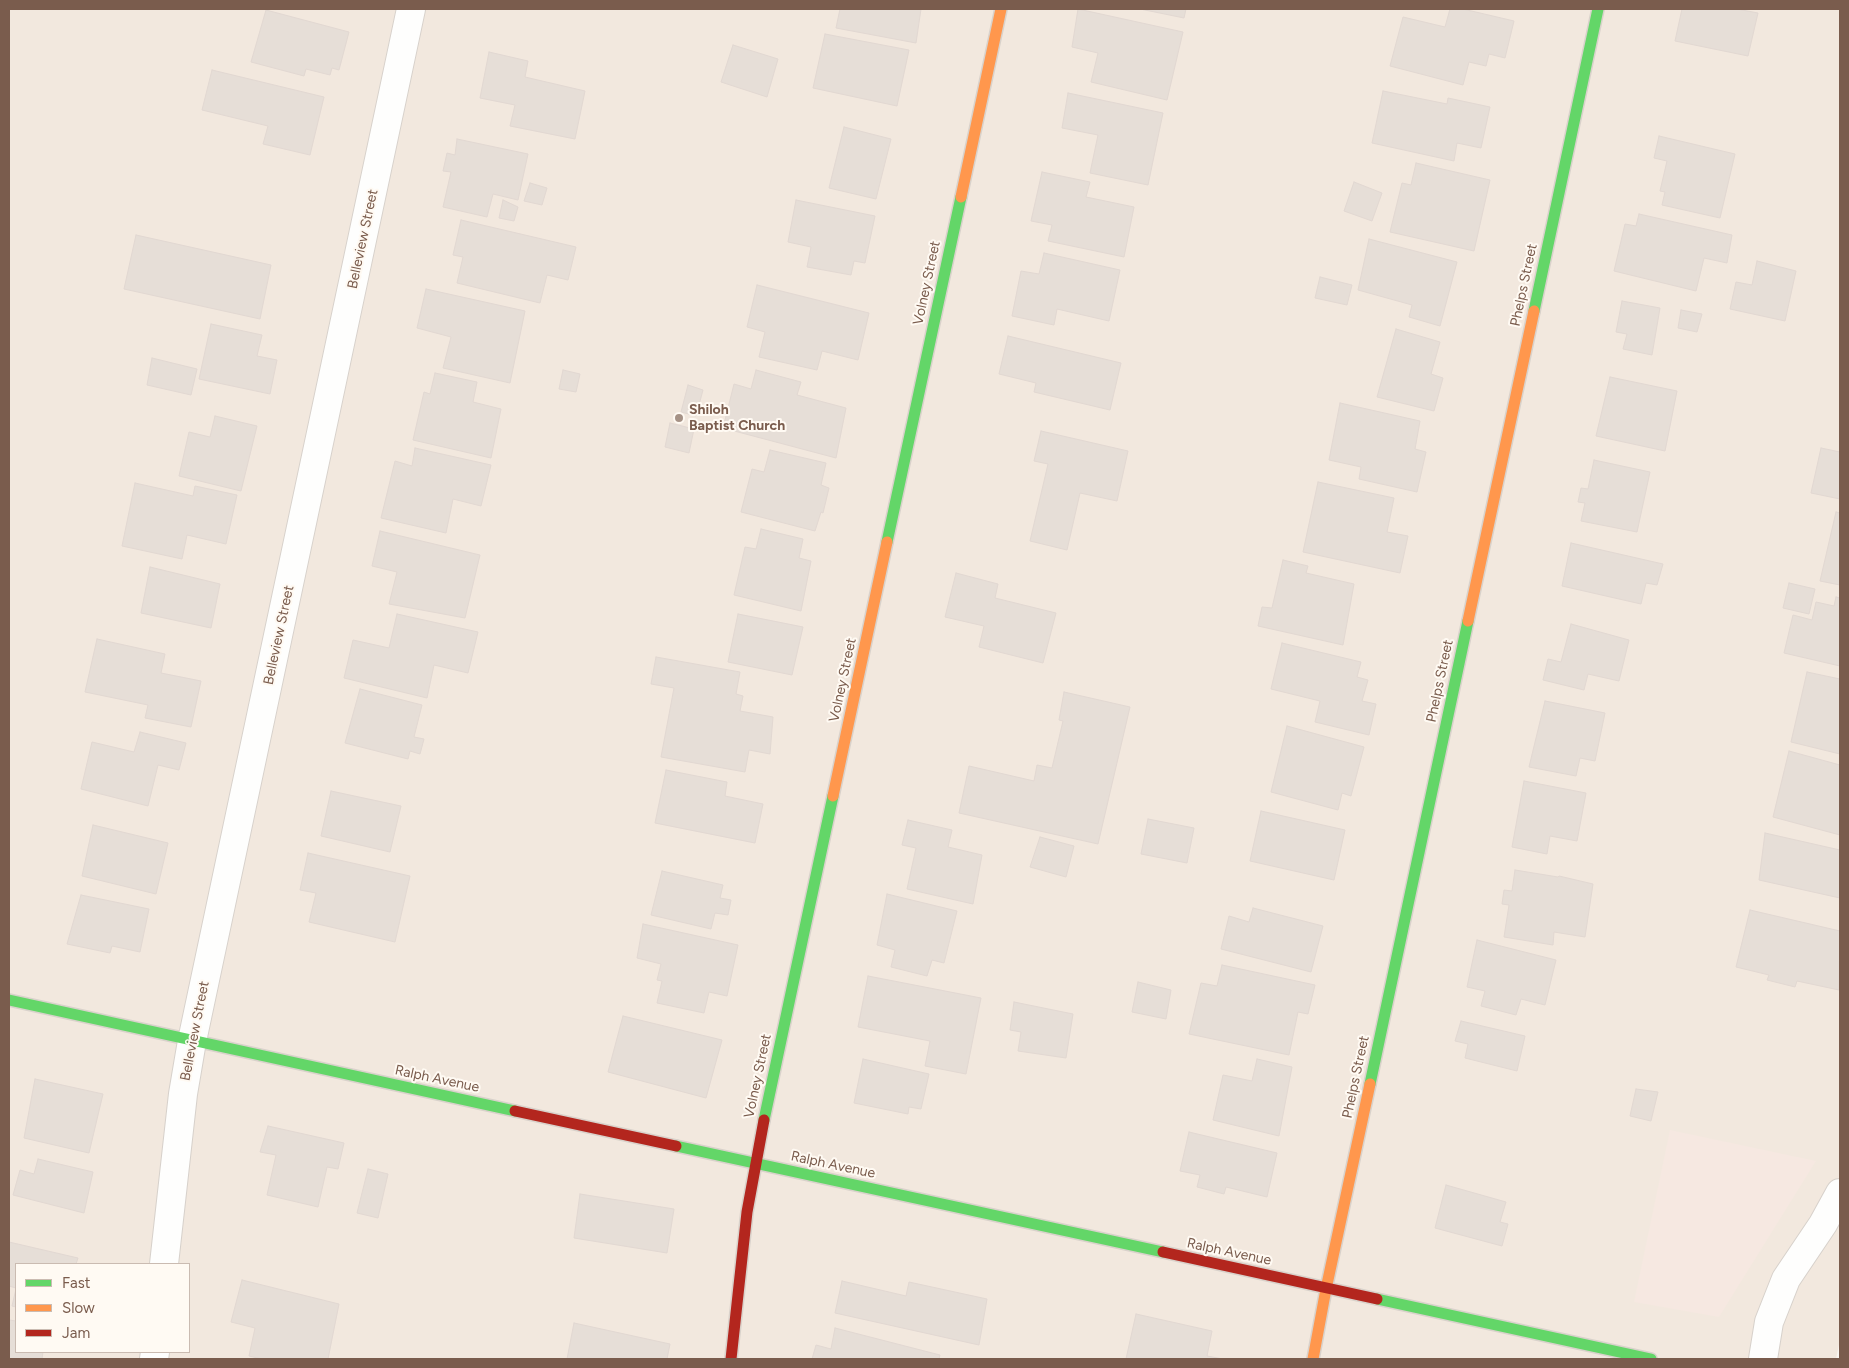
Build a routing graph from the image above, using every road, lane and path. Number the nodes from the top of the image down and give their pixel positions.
1 (411, 9) edge
2 (1000, 9) edge
3 (1598, 9) edge
4 (9, 1000) edge
5 (192, 1041) junction
6 (755, 1164) junction
7 (1840, 1193) edge
8 (164, 1263) edge
9 (1326, 1289) junction
10 (731, 1359) edge
11 (1313, 1359) edge
12 (1651, 1359) edge
13 (1763, 1359) edge

1 - 5 street, Belleview Street
2 - 6 street, Volney Street
3 - 9 street, Phelps Street
4 - 5 street, Ralph Avenue
5 - 6 street, Ralph Avenue
5 - 8 street, Belleview Street
6 - 9 street, Ralph Avenue
6 - 10 street, Volney Street
7 - 13 street
9 - 11 street, Phelps Street
9 - 12 street, Ralph Avenue

